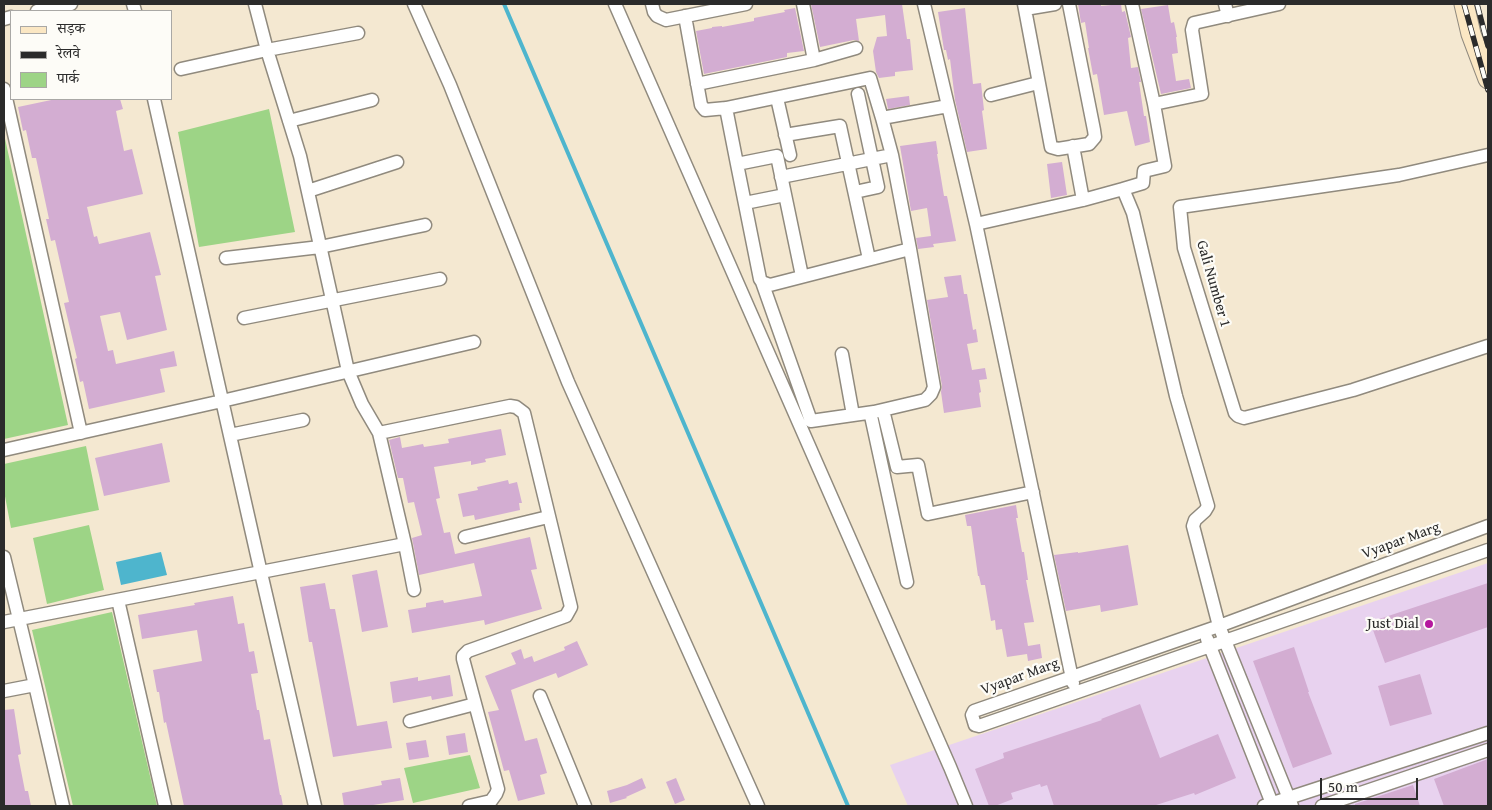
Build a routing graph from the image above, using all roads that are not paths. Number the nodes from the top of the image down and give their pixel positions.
1 (71, 4) edge
2 (255, 4) edge
3 (414, 4) edge
4 (615, 4) edge
5 (652, 4) edge
6 (746, 4) edge
7 (802, 4) edge
8 (924, 4) edge
9 (1055, 4) edge
10 (1069, 4) edge
11 (1132, 4) edge
12 (1279, 4) edge
13 (1464, 4) edge
14 (1024, 7) edge
15 (42, 10) edge
16 (1226, 10) edge
17 (685, 16) junction
18 (358, 33) dead end
19 (856, 48) dead end
20 (267, 50) junction
21 (814, 60) junction
22 (181, 69) dead end
23 (1488, 79) edge
24 (1038, 83) junction
25 (697, 84) junction
26 (4, 89) edge
27 (858, 94) dead end
28 (991, 95) dead end
29 (777, 98) junction
30 (154, 100) edge
31 (372, 100) dead end
32 (1154, 104) junction
33 (948, 106) junction
34 (726, 108) junction
35 (882, 118) junction
36 (289, 121) junction
37 (785, 136) junction
38 (1073, 146) junction
39 (790, 155) dead end
40 (892, 155) junction
41 (1488, 155) edge
42 (872, 159) junction
43 (397, 162) dead end
44 (848, 163) junction
45 (737, 164) junction
46 (781, 177) junction
47 (1123, 188) junction
48 (308, 191) junction
49 (855, 192) junction
50 (785, 195) junction
51 (1083, 200) junction
52 (745, 203) junction
53 (976, 224) junction
54 (425, 225) dead end
55 (320, 247) junction
56 (910, 249) junction
57 (226, 258) dead end
58 (869, 259) junction
59 (802, 276) junction
60 (440, 279) dead end
61 (762, 282) junction
62 (332, 300) junction
63 (244, 318) dead end
64 (474, 342) dead end
65 (1488, 346) edge
66 (842, 354) dead end
67 (348, 371) junction
68 (222, 401) junction
69 (878, 411) junction
70 (853, 415) junction
71 (304, 420) dead end
72 (81, 433) junction
73 (379, 433) junction
74 (230, 435) junction
75 (4, 450) edge
76 (1033, 492) junction
77 (548, 516) junction
78 (1488, 526) edge
79 (466, 536) dead end
80 (405, 544) junction
81 (1488, 550) edge
82 (4, 557) edge
83 (260, 572) junction
84 (908, 582) dead end
85 (414, 590) dead end
86 (118, 600) junction
87 (19, 620) junction
88 (4, 622) edge
89 (1219, 626) junction
90 (1204, 631) junction
91 (1226, 640) junction
92 (1210, 646) junction
93 (1072, 676) junction
94 (35, 684) junction
95 (4, 691) edge
96 (1075, 693) junction
97 (540, 696) dead end
98 (475, 704) junction
99 (410, 721) dead end
100 (1488, 733) edge
101 (1488, 750) edge
102 (1290, 802) edge
103 (1270, 805) edge
104 (63, 806) edge
105 (165, 806) edge
106 (314, 806) edge
107 (469, 806) edge
108 (585, 806) edge
109 (758, 806) edge
110 (966, 806) edge
111 (1322, 806) edge

1 - 15 street
2 - 20 street
3 - 109 street
4 - 110 street
5 - 17 street
6 - 17 street
7 - 21 street
8 - 33 street
9 - 14 street
10 - 38 street
11 - 32 street
12 - 16 street
13 - 23 main road
14 - 24 street
16 - 32 street
17 - 25 street
18 - 20 street
19 - 21 street
20 - 22 street
20 - 36 street
21 - 25 street
24 - 28 street
24 - 38 street
25 - 34 street
26 - 72 street
27 - 42 street
29 - 34 street
29 - 35 street
29 - 37 street
30 - 68 street
31 - 36 street
32 - 47 street
33 - 35 street
33 - 53 street
34 - 45 street
35 - 40 street
36 - 48 street
37 - 39 street
37 - 44 street
38 - 51 street
40 - 42 street
40 - 56 street
41 - 65 street, Gali Number 1
42 - 44 street
42 - 49 street
43 - 48 street
44 - 46 street
44 - 49 street
45 - 46 street
45 - 52 street
46 - 50 street
47 - 51 street
47 - 89 street
48 - 55 street
49 - 58 street
50 - 52 street
50 - 59 street
51 - 53 street
52 - 61 street
53 - 76 street
54 - 55 street
55 - 57 street
55 - 62 street
56 - 58 street
56 - 69 street
58 - 59 street
59 - 61 street
60 - 62 street
61 - 70 street
62 - 63 street
62 - 67 street
64 - 67 street
66 - 70 street
67 - 68 street
67 - 73 street
68 - 72 street
68 - 74 street
69 - 70 street
69 - 76 street
69 - 84 street
71 - 74 street
72 - 75 street
73 - 77 street
73 - 80 street
74 - 83 street
76 - 93 street
77 - 79 street
77 - 98 street
78 - 89 street, Vyapar Marg
80 - 83 street
80 - 85 street
81 - 91 street, Vyapar Marg
82 - 87 street
83 - 86 street
83 - 106 street
86 - 87 street
86 - 105 street
87 - 88 street
87 - 94 street
89 - 90 street, Vyapar Marg
89 - 91 street
90 - 92 street
90 - 93 street, Vyapar Marg
91 - 92 street, Vyapar Marg
91 - 102 street
92 - 96 street, Vyapar Marg
92 - 103 street
93 - 96 street
93 - 96 street, Vyapar Marg
94 - 95 street
94 - 104 street
97 - 108 street
98 - 99 street
98 - 107 street
100 - 102 street
101 - 111 street
102 - 103 street

